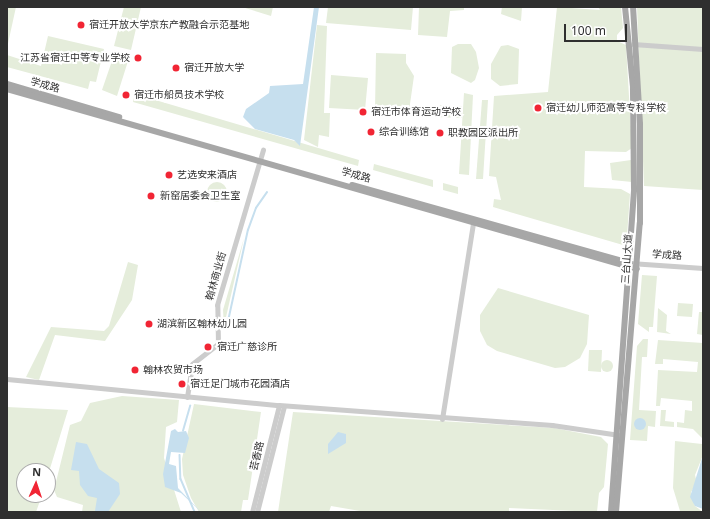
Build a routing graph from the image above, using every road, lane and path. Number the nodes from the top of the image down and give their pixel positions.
1 (625, 7) edge
2 (633, 7) edge
3 (628, 43) junction
4 (637, 44) junction
5 (703, 49) edge
6 (7, 84) edge
7 (7, 89) edge
8 (263, 150) dead end
9 (259, 160) junction
10 (473, 224) junction
11 (630, 266) junction
12 (637, 266) junction
13 (703, 268) edge
14 (7, 379) edge
15 (187, 397) junction
16 (282, 405) junction
17 (442, 419) junction
18 (620, 435) junction
19 (252, 512) edge
20 (257, 512) edge
21 (611, 512) edge
22 (616, 512) edge

1 - 3 main road, 三台山大道
2 - 4 main road, 三台山大道
3 - 4 street
3 - 11 main road, 三台山大道
4 - 5 street
4 - 12 main road, 三台山大道
6 - 9 main road, 学成路
7 - 9 main road, 学成路
8 - 9 street, 翰林商业街
9 - 10 main road, 学成路
9 - 11 main road, 学成路
9 - 15 street, 翰林商业街
10 - 11 main road, 学成路
10 - 17 street
11 - 12 main road, 学成路
11 - 18 main road, 三台山大道
12 - 13 street, 学成路
12 - 18 main road, 三台山大道
14 - 15 street
15 - 16 street
16 - 17 street
16 - 19 street, 芸香路
16 - 20 street, 芸香路
17 - 18 street
18 - 21 main road, 三台山大道
18 - 22 main road, 三台山大道

